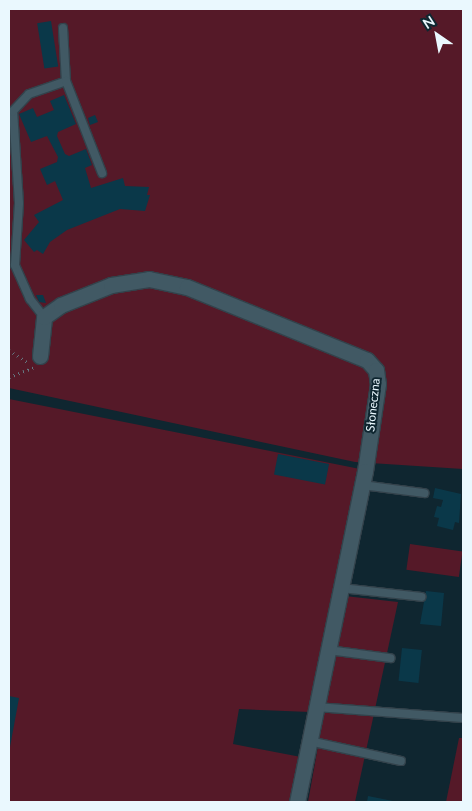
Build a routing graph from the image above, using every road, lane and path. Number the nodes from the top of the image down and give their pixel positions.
1 (64, 28) dead end
2 (66, 81) junction
3 (102, 173) dead end
4 (44, 317) junction
5 (9, 350) edge
6 (40, 356) junction
7 (9, 377) edge
8 (362, 485) junction
9 (424, 493) dead end
10 (341, 588) junction
11 (422, 597) dead end
12 (328, 650) junction
13 (390, 658) dead end
14 (316, 707) junction
15 (463, 718) edge
16 (310, 741) junction
17 (400, 761) dead end
18 (297, 802) edge

1 - 2 lane
2 - 3 lane
2 - 4 lane
4 - 6 street
4 - 8 street, Słoneczna
5 - 6 path
6 - 7 path
8 - 9 lane
8 - 10 street, Słoneczna
10 - 11 lane
10 - 12 street, Słoneczna
12 - 13 lane
12 - 14 street, Słoneczna
14 - 15 lane
14 - 16 street, Słoneczna
16 - 17 lane
16 - 18 street, Słoneczna

